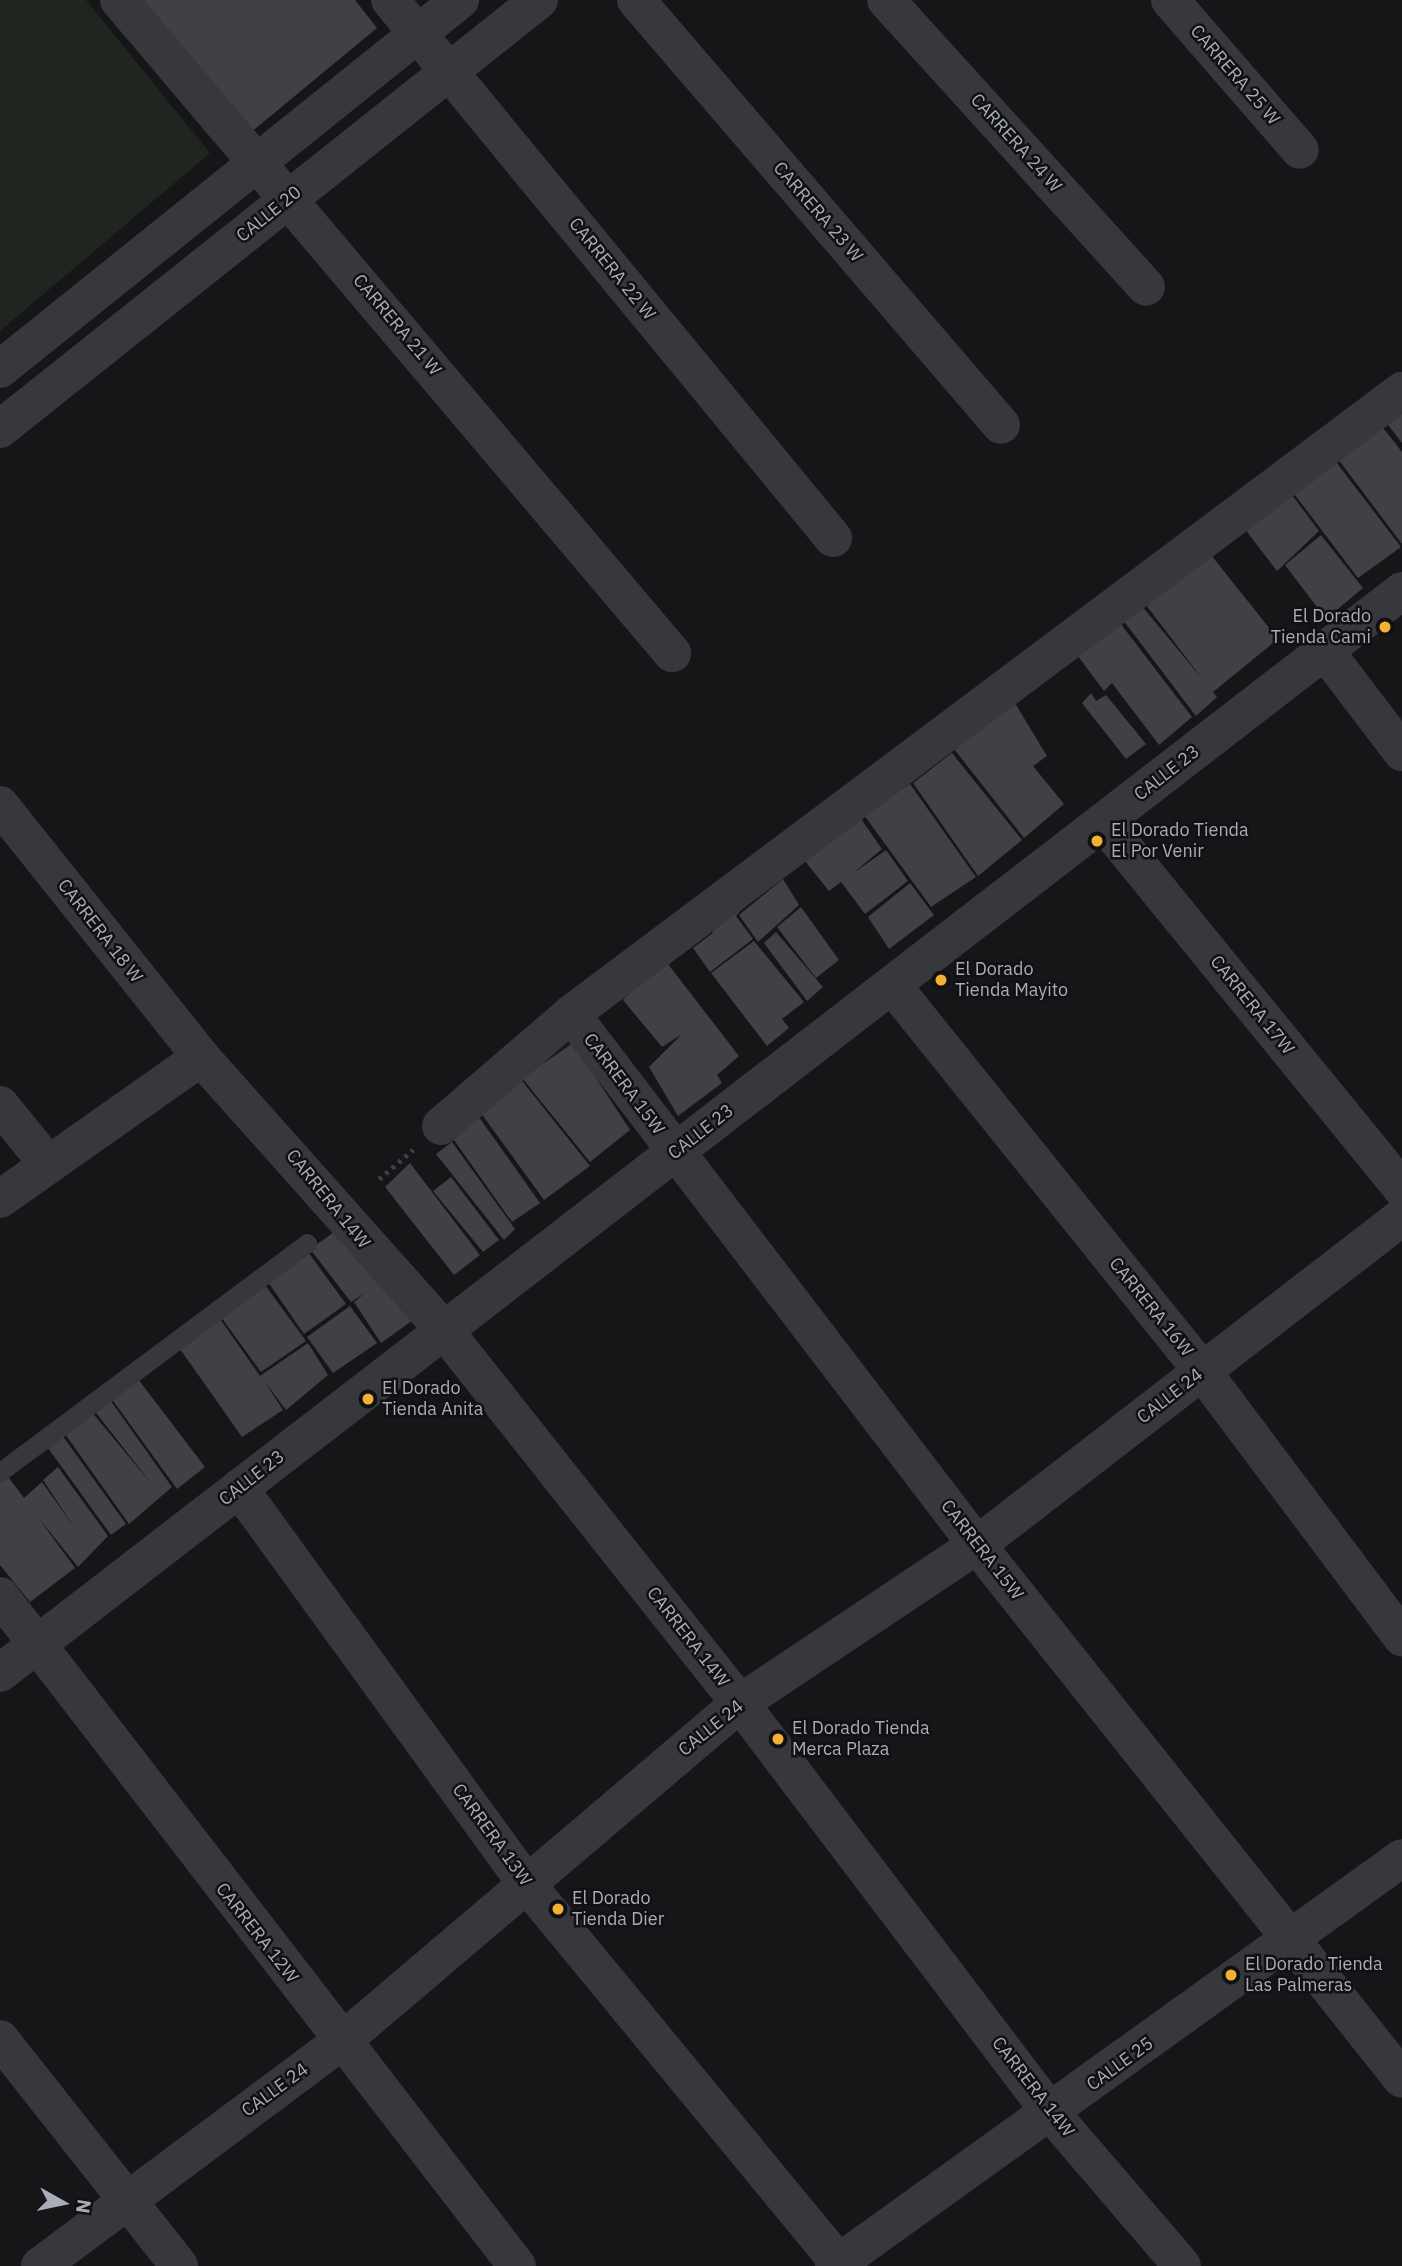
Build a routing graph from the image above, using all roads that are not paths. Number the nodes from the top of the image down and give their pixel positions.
1 (119, 0) edge
2 (390, 0) edge
3 (460, 0) edge
4 (539, 0) edge
5 (636, 0) edge
6 (886, 0) edge
7 (1170, 0) edge
8 (418, 34) junction
9 (449, 71) junction
10 (1300, 150) dead end
11 (257, 163) junction
12 (290, 198) junction
13 (106, 285) junction
14 (1146, 287) dead end
15 (137, 321) junction
16 (0, 369) edge
17 (1402, 391) edge
18 (1001, 425) dead end
19 (0, 429) edge
20 (833, 538) dead end
21 (1402, 591) edge
22 (1325, 651) junction
23 (672, 653) dead end
24 (1402, 752) edge
25 (0, 805) edge
26 (1103, 822) junction
27 (892, 985) junction
28 (571, 1014) junction
29 (201, 1057) junction
30 (0, 1105) edge
31 (441, 1126) dead end
32 (674, 1152) junction
33 (48, 1164) junction
34 (1402, 1188) edge
35 (0, 1199) edge
36 (1402, 1217) edge
37 (307, 1243) dead end
38 (444, 1330) junction
39 (1202, 1371) junction
40 (0, 1472) edge
41 (239, 1488) junction
42 (977, 1545) junction
43 (0, 1596) edge
44 (1402, 1637) edge
45 (35, 1645) junction
46 (0, 1673) edge
47 (740, 1703) junction
48 (1402, 1858) edge
49 (525, 1882) junction
50 (1295, 1938) junction
51 (0, 2039) edge
52 (341, 2042) junction
53 (1402, 2079) edge
54 (1051, 2113) junction
55 (127, 2197) junction
56 (838, 2265) edge
57 (40, 2266) edge
58 (179, 2266) edge
59 (517, 2266) edge
60 (1182, 2266) edge

1 - 11 street, CARRERA 21 W
2 - 8 street, CARRERA 22 W
3 - 8 street
4 - 9 street, CALLE 20
5 - 18 street, CARRERA 23 W
6 - 14 street, CARRERA 24 W
7 - 10 street, CARRERA 25 W
8 - 9 street, CARRERA 22 W
8 - 11 street
9 - 12 street, CALLE 20
9 - 20 street, CARRERA 22 W
11 - 12 street, CARRERA 21 W
11 - 13 street
12 - 15 street, CALLE 20
12 - 23 street, CARRERA 21 W
13 - 15 street
13 - 16 street
15 - 19 street, CALLE 20
17 - 28 street
21 - 22 street, CALLE 23
22 - 24 street
22 - 26 street, CALLE 23
25 - 29 street, CARRERA 18 W
26 - 27 street, CALLE 23
26 - 34 street, CARRERA 17W
27 - 32 street, CALLE 23
27 - 39 street, CARRERA 16W
28 - 31 street
28 - 32 street, CARRERA 15W
29 - 33 street
29 - 38 street, CARRERA 14W
30 - 33 street
32 - 38 street, CALLE 23
32 - 42 street, CARRERA 15W
33 - 35 street
36 - 39 street, CALLE 24
37 - 40 lane
38 - 41 street, CALLE 23
38 - 47 street, CARRERA 14W
39 - 42 street, CALLE 24
39 - 44 street, CARRERA 16W
41 - 45 street, CALLE 23
41 - 49 street, CARRERA 13W
42 - 47 street, CALLE 24
42 - 50 street, CARRERA 15W
43 - 45 street, CARRERA 12W
45 - 46 street, CALLE 23
45 - 52 street, CARRERA 12W
47 - 49 street, CALLE 24
47 - 54 street, CARRERA 14W
48 - 50 street, CALLE 25
49 - 52 street, CALLE 24
49 - 56 street, CARRERA 13W
50 - 53 street, CARRERA 15W
50 - 54 street, CALLE 25
51 - 55 street
52 - 55 street, CALLE 24
52 - 59 street, CARRERA 12W
54 - 56 street, CALLE 25
54 - 60 street, CARRERA 14W
55 - 57 street, CALLE 24
55 - 58 street

